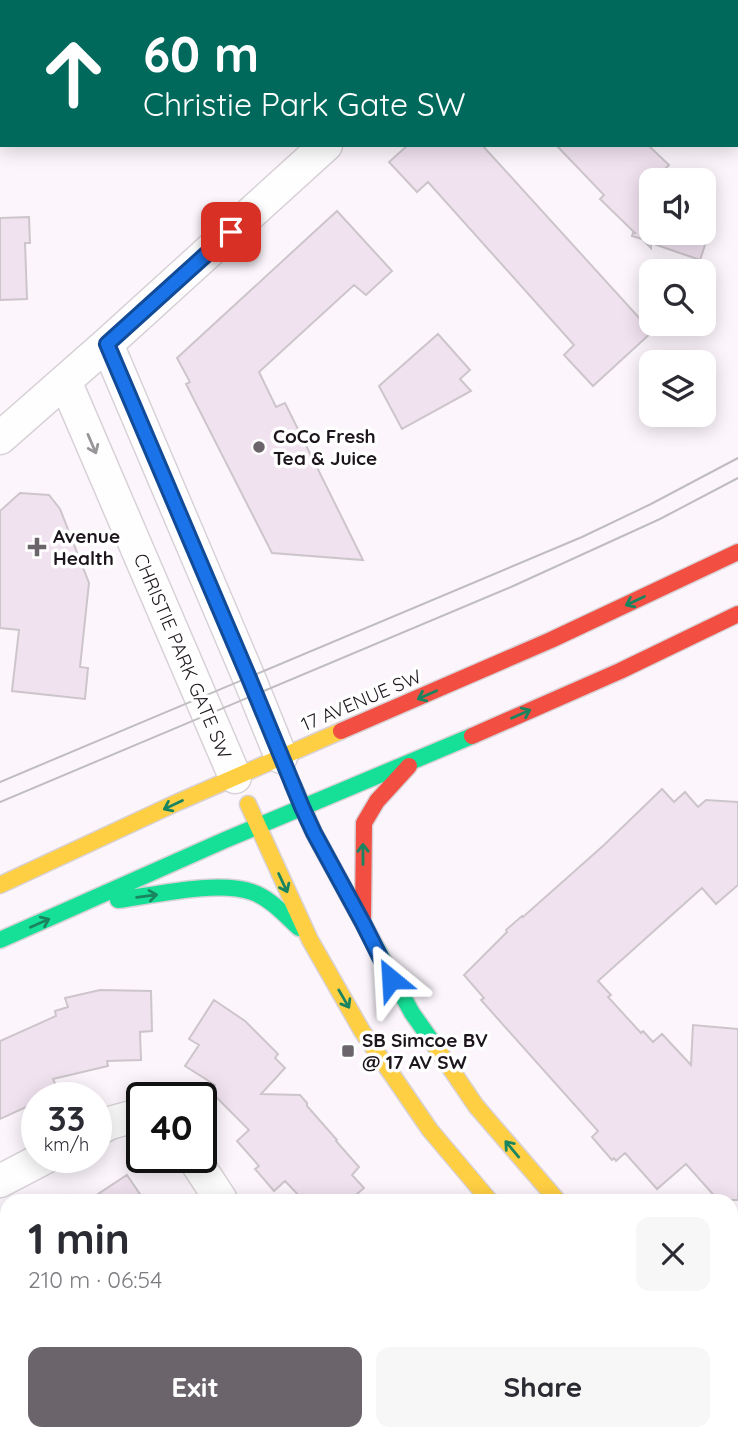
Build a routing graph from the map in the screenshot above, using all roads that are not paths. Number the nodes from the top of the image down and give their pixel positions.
1 (324, 147) edge
2 (107, 344) junction
3 (65, 381) junction
4 (0, 438) edge
5 (738, 552) edge
6 (738, 614) edge
7 (281, 757) junction
8 (414, 761) junction
9 (234, 777) junction
10 (302, 807) junction
11 (258, 825) junction
12 (0, 885) edge
13 (79, 905) junction
14 (363, 923) junction
15 (0, 940) edge
16 (310, 940) junction
17 (21, 1170) edge
18 (203, 1173) edge
19 (0, 1181) edge
20 (217, 1194) edge
21 (484, 1194) edge
22 (552, 1194) edge

1 - 2 street
2 - 3 street
2 - 7 street
3 - 4 street
3 -> 9 street, CHRISTIE PARK GATE SW
5 -> 7 main road, 17 AVENUE SW
8 -> 6 main road
7 - 9 main road, 17 AVENUE SW
7 - 10 main road
8 - 10 main road
14 -> 8 main road
9 - 11 main road
9 -> 12 main road, 17 AVENUE SW
10 - 11 main road
10 - 14 main road
11 - 13 main road
11 -> 16 main road
15 -> 13 main road
13 -> 16 main road
22 -> 14 main road
16 -> 21 main road
17 - 19 street
18 - 20 street

